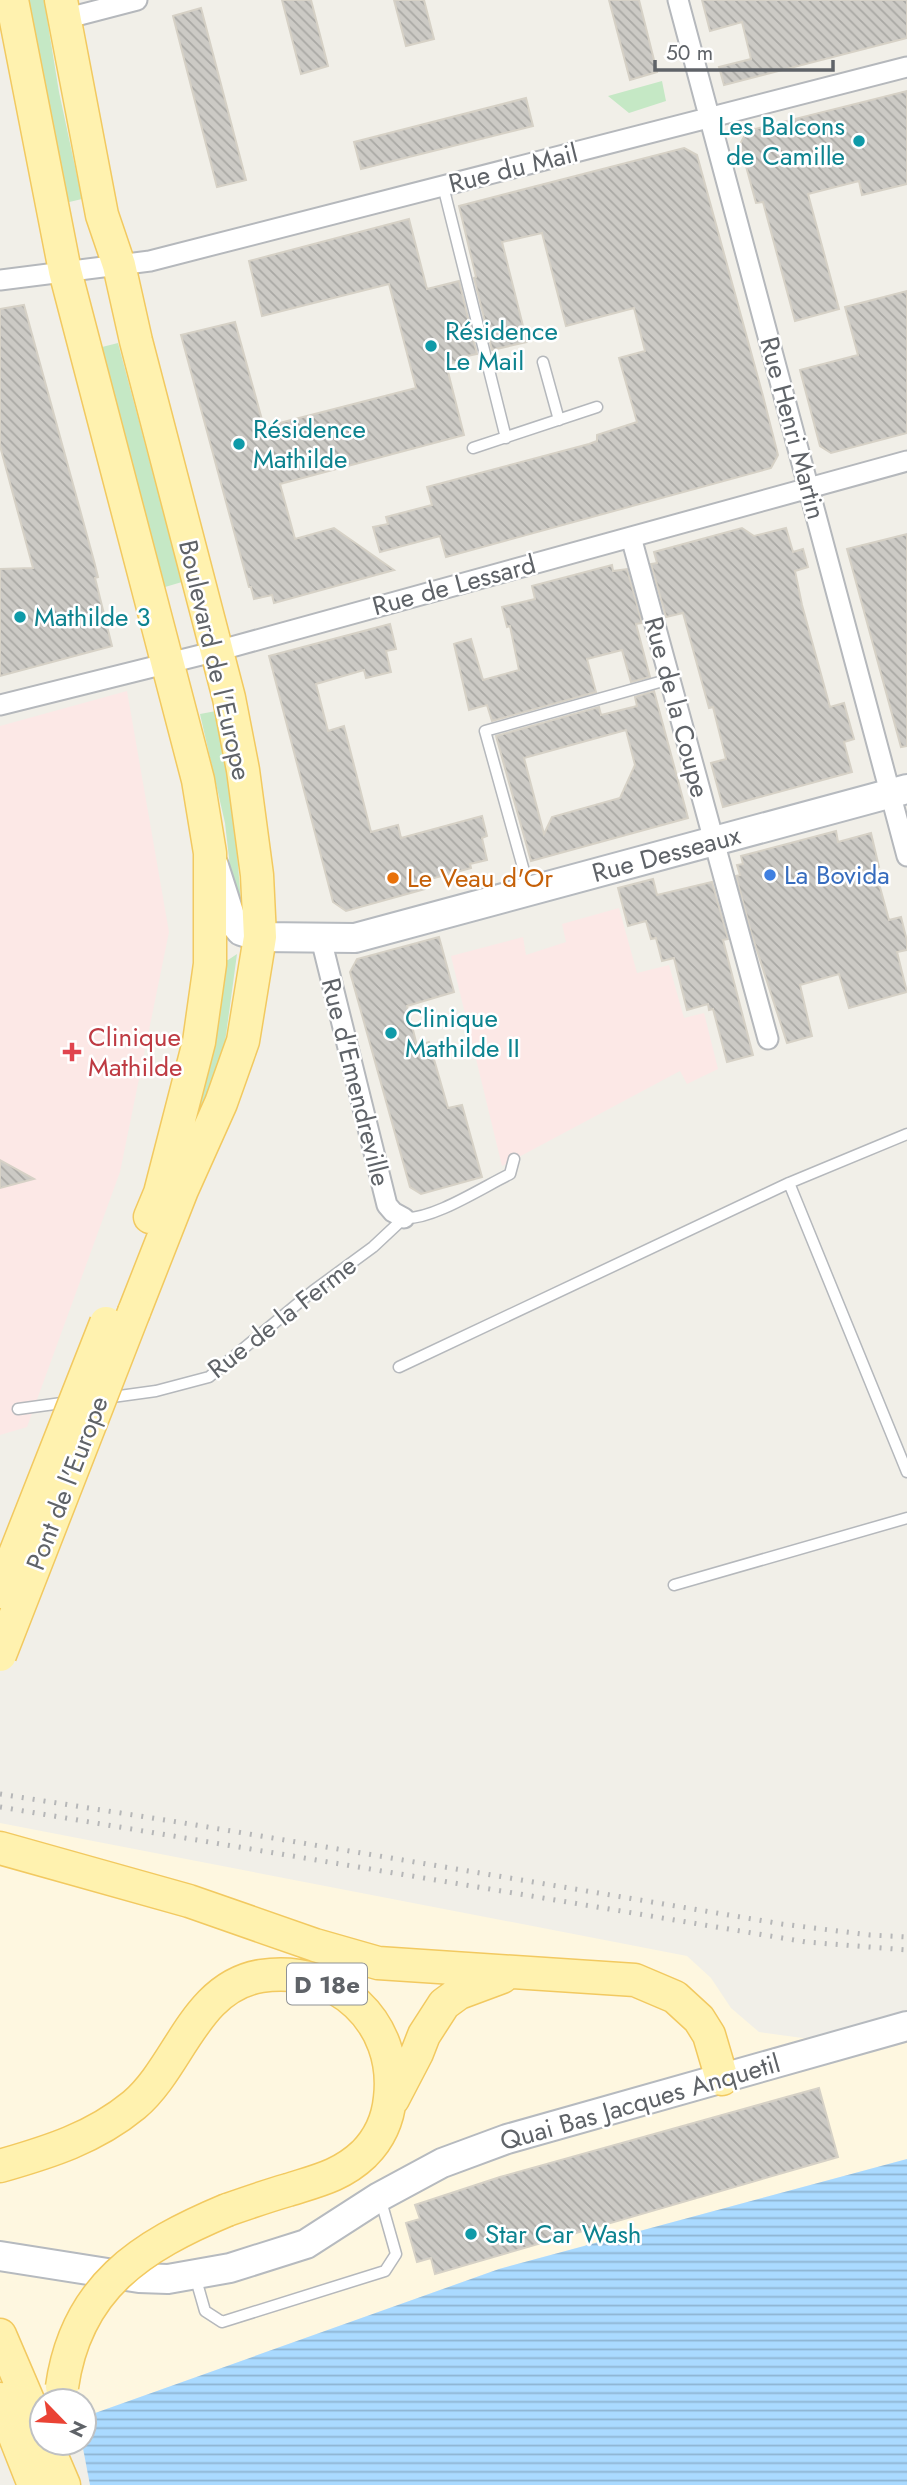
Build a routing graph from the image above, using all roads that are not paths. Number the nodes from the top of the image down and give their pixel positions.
1 (12, 0) edge
2 (137, 0) edge
3 (678, 0) edge
4 (62, 9) edge
5 (907, 67) edge
6 (710, 118) junction
7 (443, 186) junction
8 (118, 264) junction
9 (65, 271) junction
10 (0, 280) edge
11 (543, 362) dead end
12 (597, 407) dead end
13 (559, 420) junction
14 (506, 438) junction
15 (473, 448) dead end
16 (907, 461) edge
17 (809, 488) junction
18 (631, 537) junction
19 (216, 651) junction
20 (167, 664) junction
21 (670, 680) junction
22 (0, 705) edge
23 (899, 792) edge
24 (714, 841) junction
25 (210, 853) junction
26 (907, 856) edge
27 (529, 890) junction
28 (260, 937) junction
29 (324, 938) junction
30 (768, 1039) dead end
31 (907, 1134) edge
32 (513, 1159) dead end
33 (789, 1183) junction
34 (404, 1218) junction
35 (122, 1314) junction
36 (399, 1367) dead end
37 (18, 1409) dead end
38 (907, 1472) edge
39 (907, 1518) edge
40 (674, 1585) dead end
41 (0, 1592) edge
42 (0, 1655) edge
43 (0, 1849) edge
44 (511, 1973) junction
45 (907, 2026) edge
46 (722, 2079) junction
47 (389, 2106) junction
48 (0, 2166) edge
49 (379, 2197) junction
50 (0, 2256) edge
51 (194, 2276) junction
52 (0, 2335) edge
53 (63, 2387) edge
54 (0, 2399) edge
55 (28, 2400) edge
56 (52, 2457) edge
57 (65, 2457) edge
58 (34, 2485) edge
59 (64, 2485) edge
60 (71, 2485) edge

1 - 9 main road, Boulevard de l'Europe
2 - 4 street
3 - 6 street, Rue Henri Martin
4 - 8 main road, Boulevard de l'Europe
5 - 6 street, Rue du Mail
6 - 7 street, Rue du Mail
6 - 17 street, Rue Henri Martin
7 - 8 street, Rue du Mail
7 - 14 lane
8 - 9 street, Rue du Mail
8 - 19 main road, Boulevard de l'Europe
9 - 10 street, Rue du Mail
9 - 20 main road, Boulevard de l'Europe
11 - 13 lane
12 - 13 lane
13 - 14 lane
14 - 15 lane
16 - 17 street, Rue de Lessard
17 - 18 street, Rue de Lessard
17 - 23 street, Rue Henri Martin
18 - 19 street, Rue de Lessard
18 - 21 street, Rue de la Coupe
19 - 20 street, Rue de Lessard
19 - 28 main road, Boulevard de l'Europe
20 - 22 street, Rue de Lessard
20 - 25 main road, Boulevard de l'Europe
21 - 24 street, Rue de la Coupe
21 - 27 lane
23 - 24 main road, Rue Desseaux
23 - 26 street, Rue Henri Martin
24 - 27 main road, Rue Desseaux
24 - 30 street, Rue de la Coupe
25 - 28 main road
25 - 35 main road, Boulevard de l'Europe
27 - 29 main road, Rue Desseaux
28 - 29 main road, Rue Desseaux
28 - 35 main road, Boulevard de l'Europe
29 - 34 street, Rue d'Emendreville
31 - 33 lane
32 - 34 lane
33 - 36 lane
33 - 38 lane
34 - 37 lane, Rue de la Ferme
35 - 41 main road, Pont de l'Europe, bridge
35 - 42 main road, Pont de l'Europe, bridge
39 - 40 lane
43 - 44 main road
44 - 46 main road
44 - 47 main road
45 - 46 main road, Quai Bas Jacques Anquetil
46 - 49 main road, Quai Bas Jacques Anquetil
47 - 48 main road, D 18e
47 - 53 main road, bridge
49 - 51 main road, Quai Bas Jacques Anquetil
49 - 51 lane
50 - 51 main road, Quai Bas Jacques Anquetil
52 - 55 main road
54 - 58 main road
56 - 59 main road
57 - 60 main road

